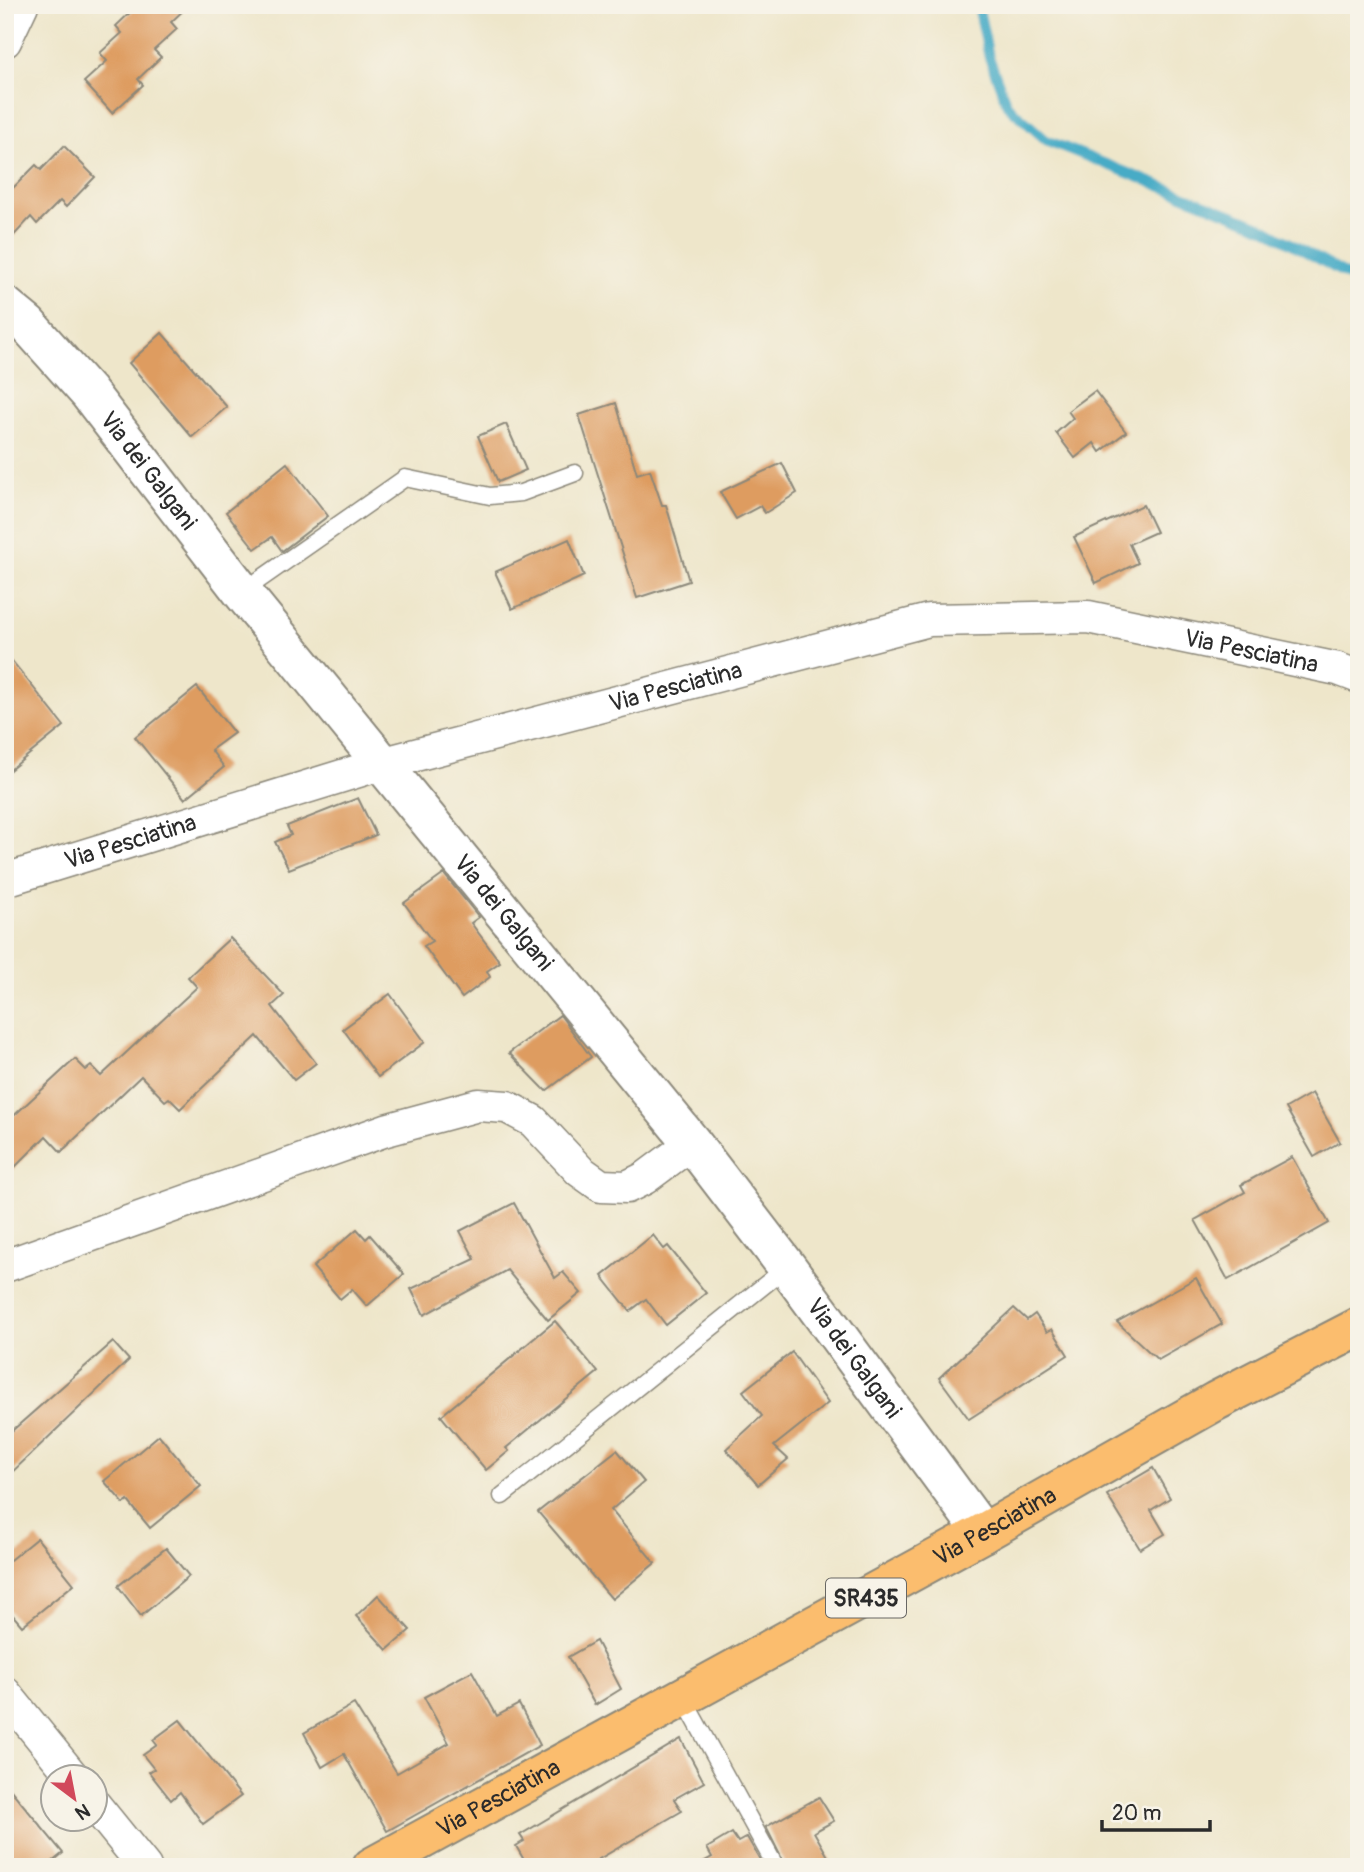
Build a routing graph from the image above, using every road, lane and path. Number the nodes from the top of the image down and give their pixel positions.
1 (22, 5) edge
2 (5, 41) edge
3 (5, 306) edge
4 (575, 473) dead end
5 (242, 592) junction
6 (1359, 677) edge
7 (381, 764) junction
8 (5, 880) edge
9 (692, 1143) junction
10 (5, 1266) edge
11 (788, 1267) junction
12 (1359, 1326) edge
13 (502, 1496) dead end
14 (984, 1533) junction
15 (5, 1693) edge
16 (683, 1698) junction
17 (63, 1764) edge
18 (108, 1821) edge
19 (145, 1867) edge
20 (372, 1867) edge
21 (776, 1867) edge

1 - 2 street
3 - 5 street, Via dei Galgani
4 - 5 lane
5 - 7 street, Via dei Galgani
6 - 7 street, Via Pesciatina
7 - 8 street, Via Pesciatina
7 - 9 street, Via dei Galgani
9 - 10 street
9 - 11 street, Via dei Galgani
11 - 13 lane
11 - 14 street, Via dei Galgani
12 - 14 main road, Via Pesciatina / SR435
14 - 16 main road, Via Pesciatina / SR435
15 - 17 street
16 - 20 main road, Via Pesciatina / SR435
16 - 21 lane
18 - 19 street

